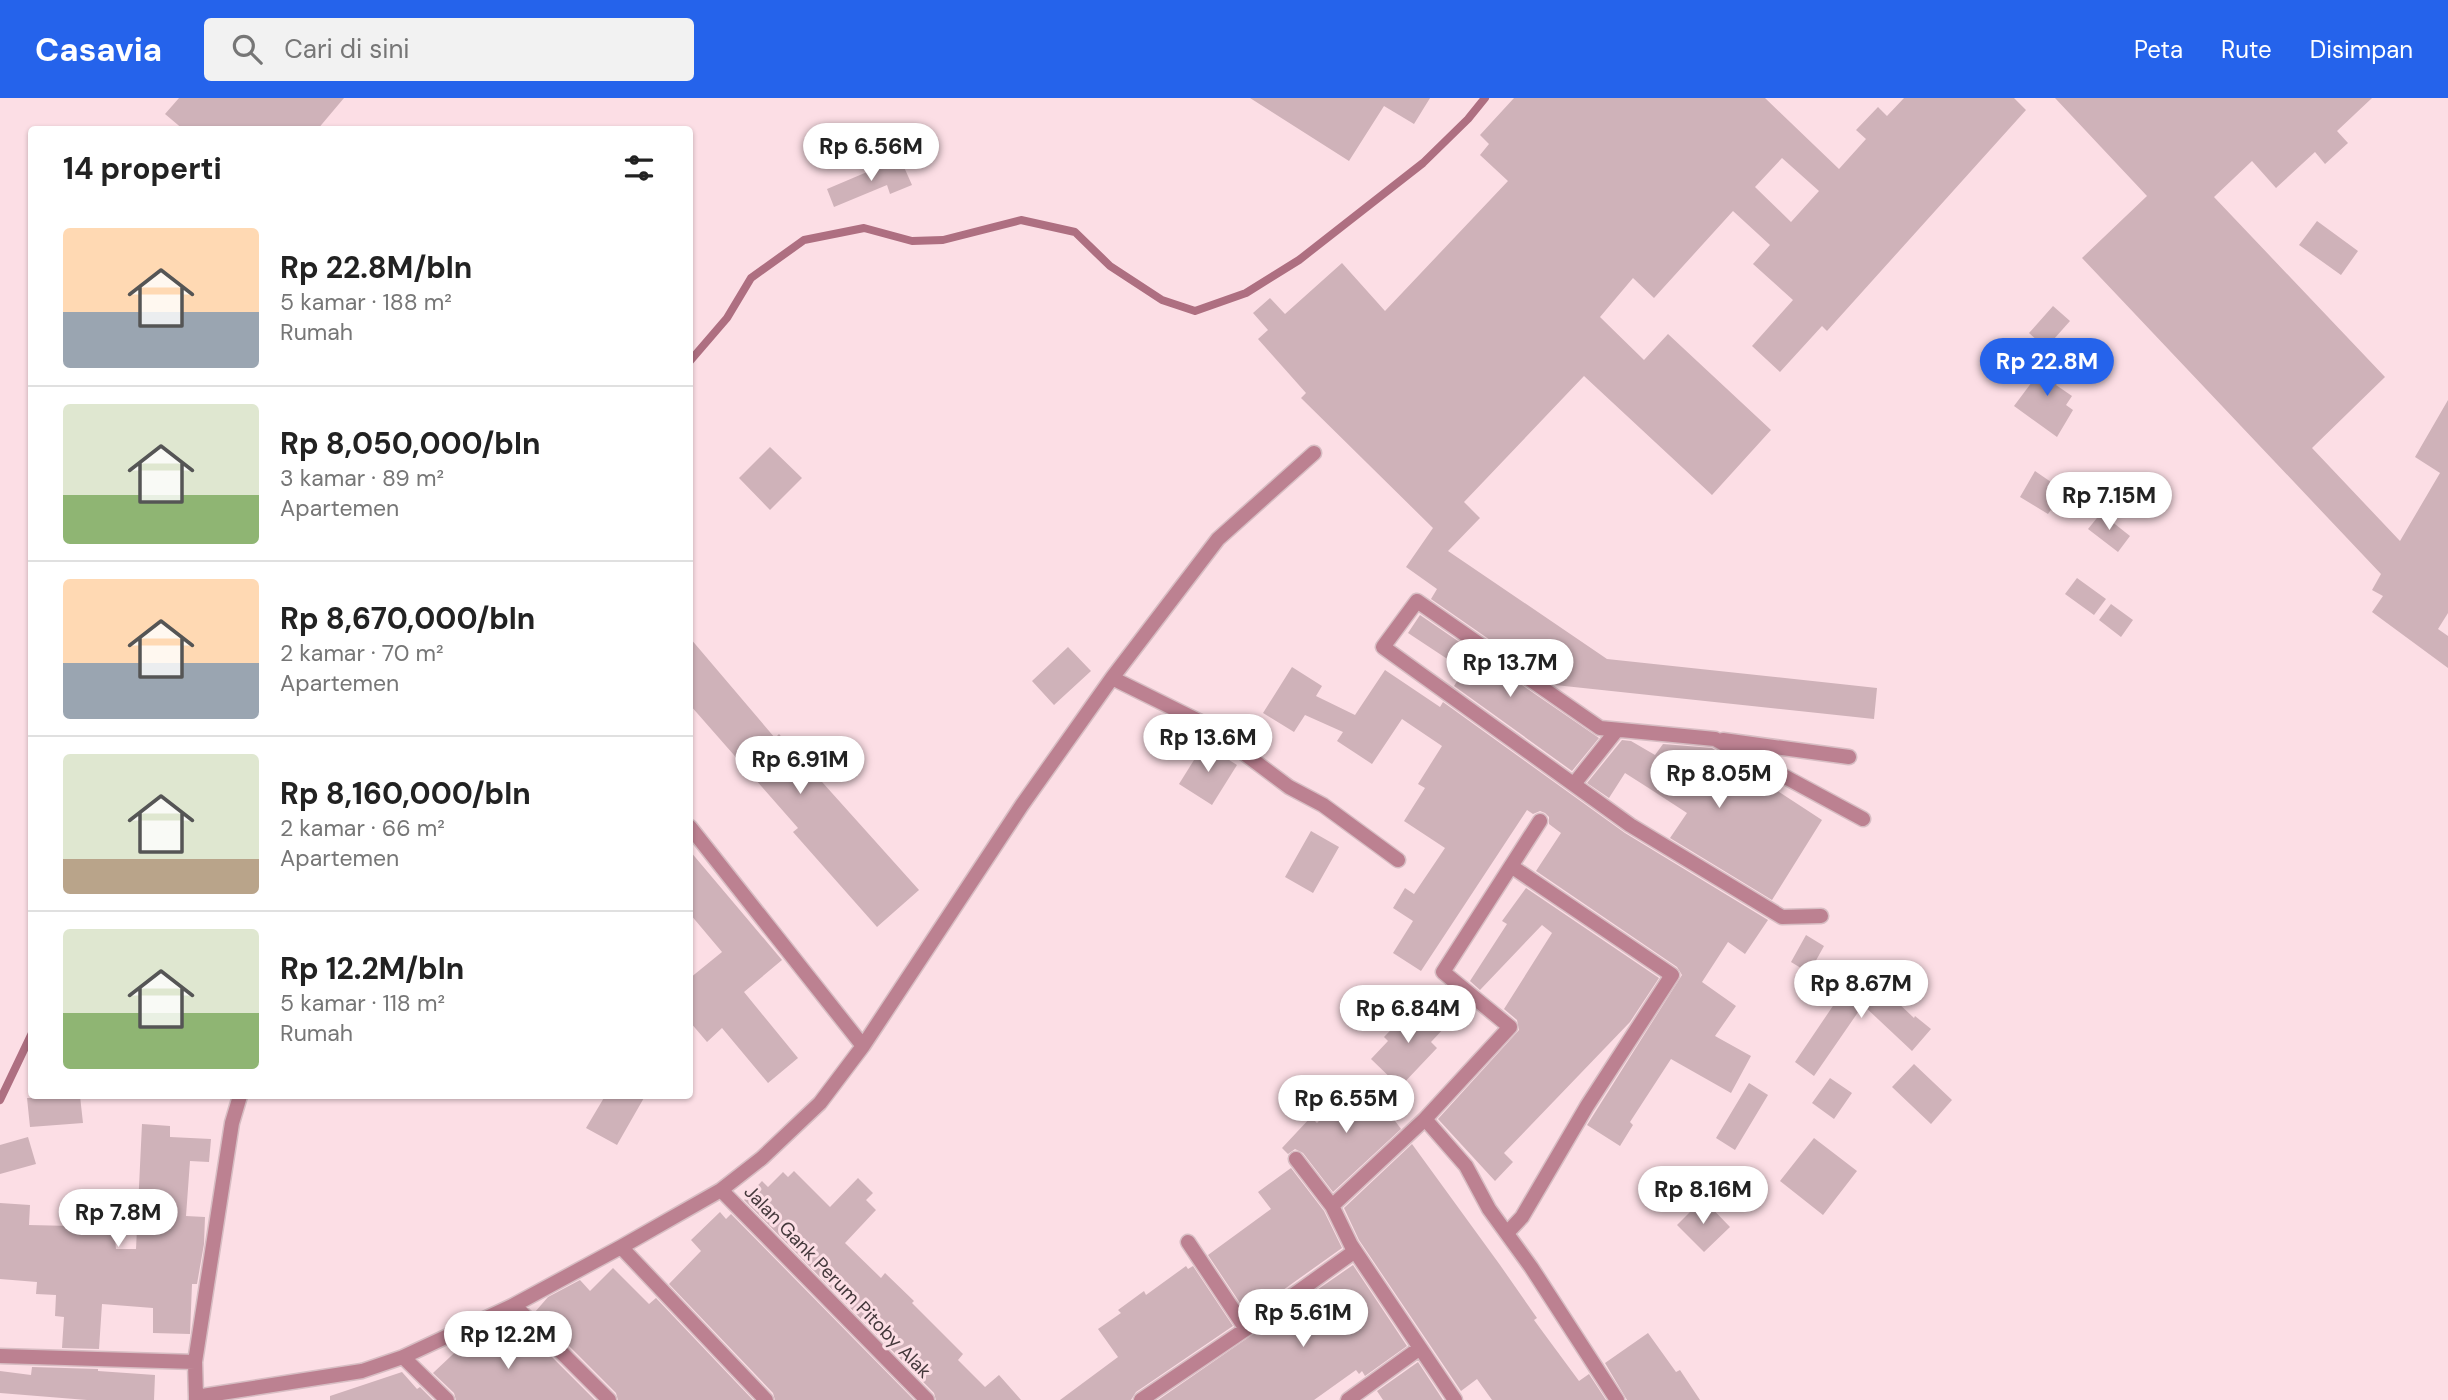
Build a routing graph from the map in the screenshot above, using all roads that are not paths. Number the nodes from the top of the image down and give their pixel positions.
1 (1314, 453) dead end
2 (1112, 678) junction
3 (1617, 730) junction
4 (1715, 739) junction
5 (1849, 757) dead end
6 (1574, 784) junction
7 (1863, 819) dead end
8 (1540, 821) dead end
9 (693, 831) edge
10 (1398, 860) dead end
11 (1511, 866) junction
12 (1821, 916) dead end
13 (863, 1046) junction
14 (239, 1099) edge
15 (1425, 1119) junction
16 (1296, 1159) dead end
17 (721, 1190) junction
18 (1332, 1206) junction
19 (1507, 1234) junction
20 (1188, 1242) dead end
21 (621, 1247) junction
22 (1355, 1251) junction
23 (514, 1305) junction
24 (1246, 1329) junction
25 (1420, 1348) junction
26 (0, 1356) edge
27 (403, 1357) junction
28 (195, 1362) junction
29 (196, 1399) edge
30 (447, 1400) edge
31 (609, 1400) edge
32 (766, 1400) edge
33 (927, 1400) edge
34 (1141, 1400) edge
35 (1348, 1400) edge
36 (1455, 1400) edge
37 (1618, 1400) edge

1 - 2 street
2 - 10 street
2 - 13 street
3 - 4 street
3 - 6 street
3 - 6 street
4 - 5 street
4 - 7 street
6 - 12 street
8 - 11 street
9 - 13 street
11 - 15 street
11 - 19 street
13 - 17 street
14 - 28 street
15 - 18 street
15 - 19 street
16 - 18 street
17 - 21 street
17 - 33 street, Jalan Gank Perum Pitoby Alak
18 - 22 street
19 - 37 street
20 - 24 street
21 - 23 street
21 - 32 street
22 - 24 street
22 - 25 street
23 - 27 street
23 - 31 street
24 - 34 street
25 - 35 street
25 - 36 street
26 - 28 street
27 - 29 street
27 - 30 street
28 - 29 street

